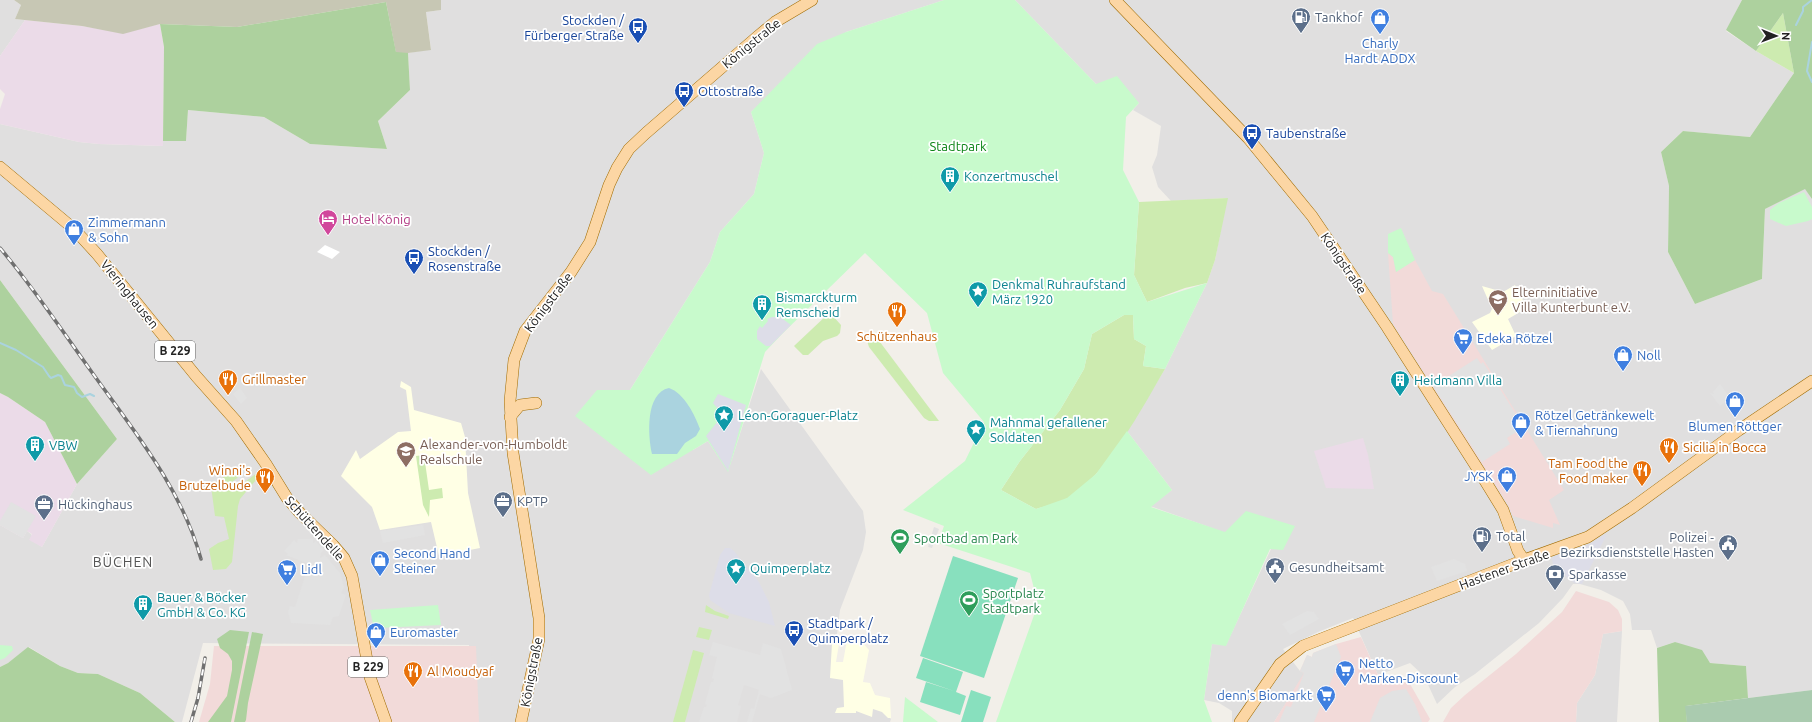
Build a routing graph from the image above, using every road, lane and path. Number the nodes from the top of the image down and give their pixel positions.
1 (812, 0) edge
2 (1115, 0) edge
3 (0, 167) edge
4 (1812, 381) edge
5 (536, 403) dead end
6 (510, 417) junction
7 (273, 475) joint
8 (1524, 560) junction
9 (386, 722) edge
10 (521, 722) edge
11 (1240, 722) edge

1 - 6 main road, Königstraße
2 - 8 main road, Königstraße
3 - 7 main road, Vieringhausen / B 229
4 - 8 main road, Hastener Straße
5 - 6 main road
6 - 10 main road, Königstraße
7 - 9 main road, Schüttendelle / B 229
8 - 11 main road, Hastener Straße

